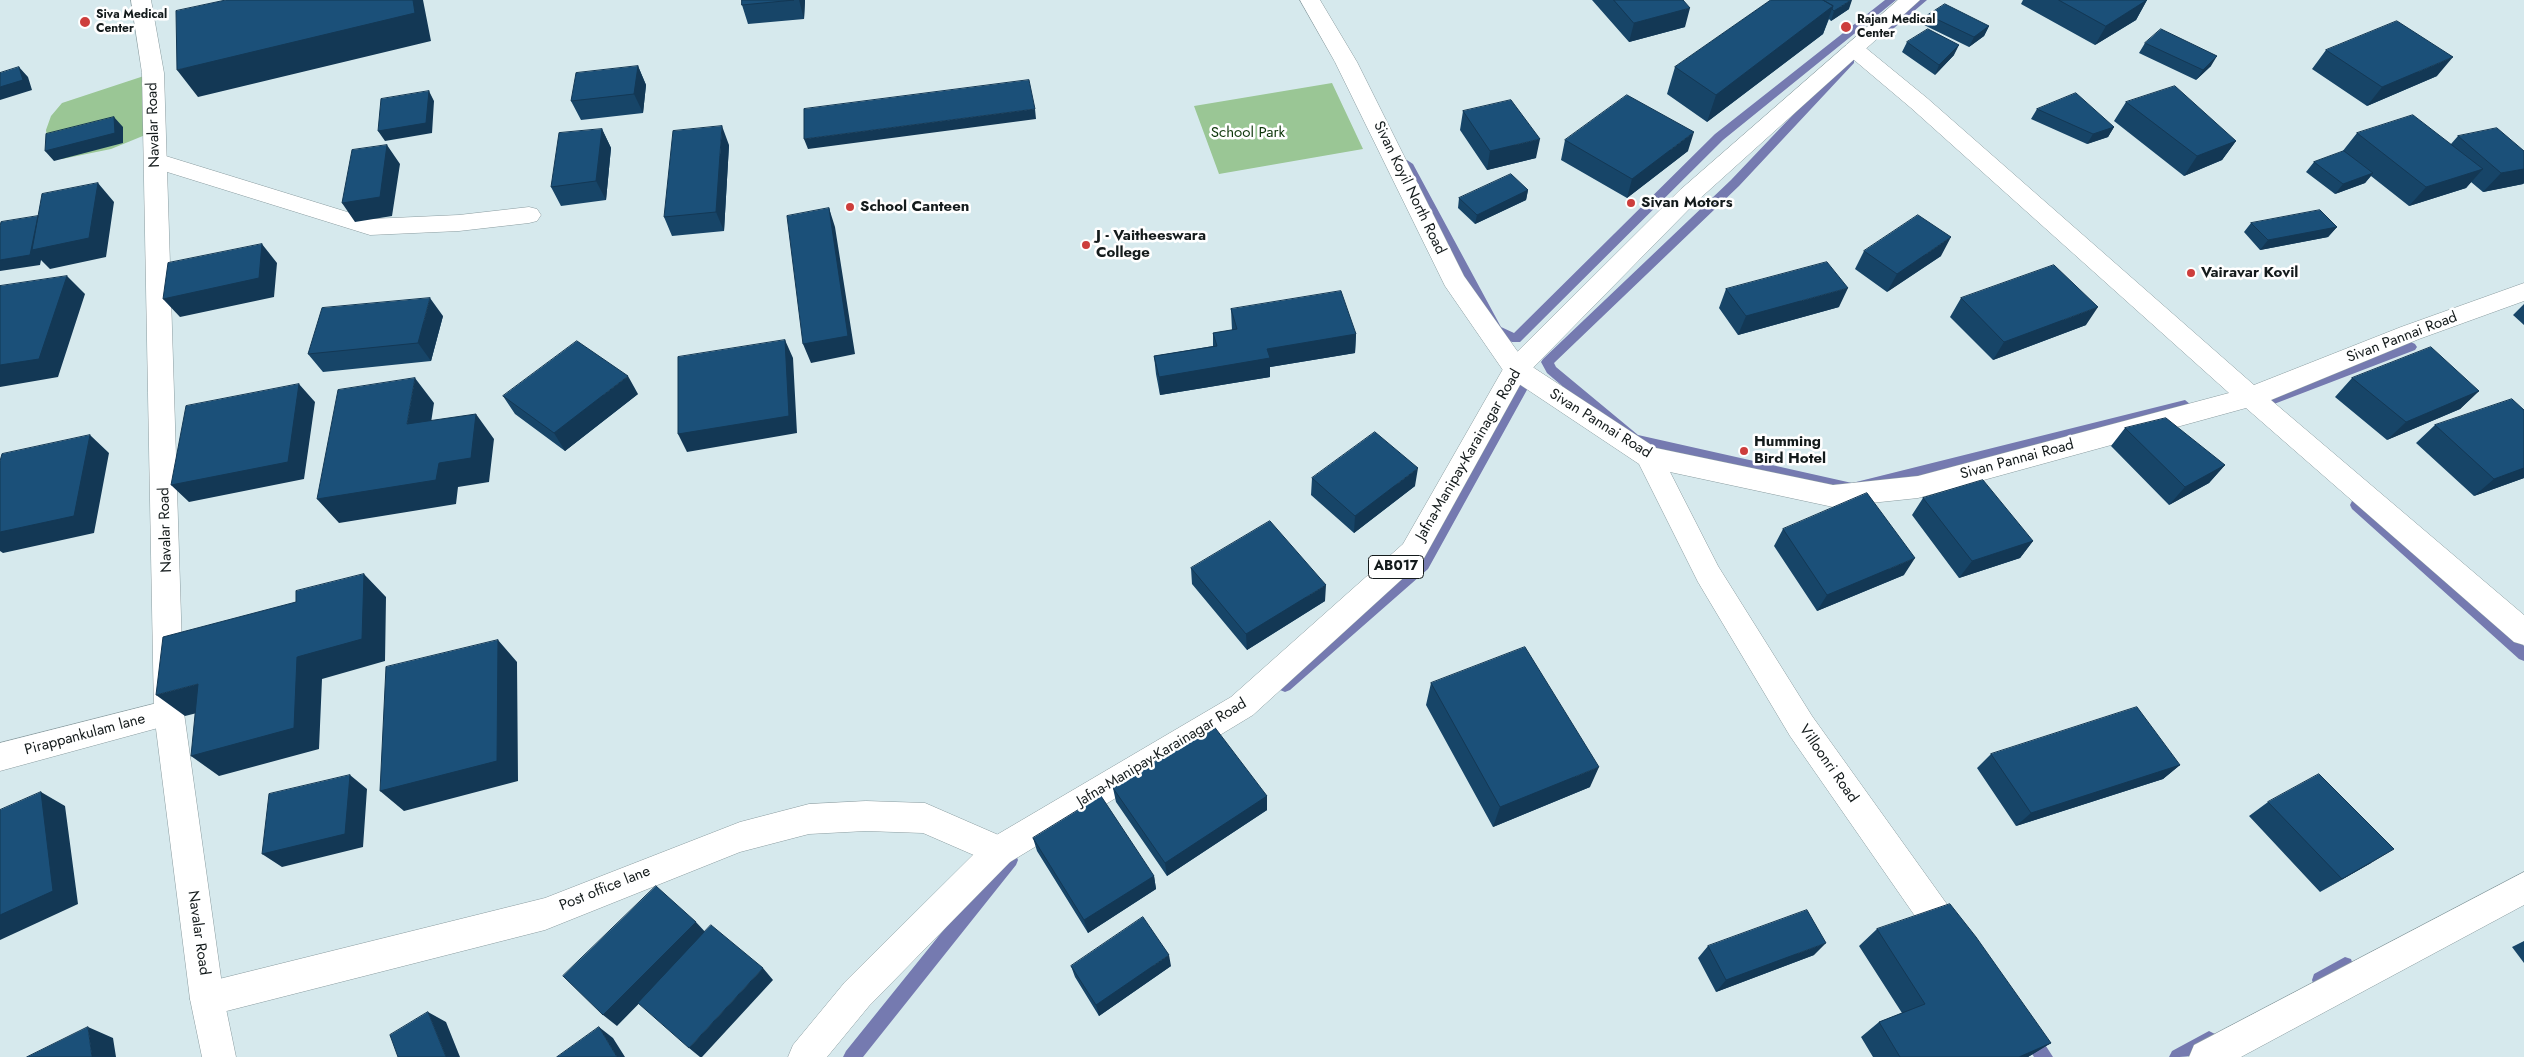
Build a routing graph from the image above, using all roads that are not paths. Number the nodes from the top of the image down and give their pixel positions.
1 (141, 0) edge
2 (1310, 0) edge
3 (1910, 0) edge
4 (1854, 49) junction
5 (156, 162) junction
6 (529, 214) dead end
7 (2524, 292) edge
8 (1516, 369) junction
9 (2251, 397) junction
10 (1649, 457) junction
11 (2524, 633) edge
12 (169, 713) junction
13 (0, 757) edge
14 (999, 851) junction
15 (2524, 888) edge
16 (1966, 962) edge
17 (207, 999) junction
18 (219, 1057) edge
19 (805, 1057) edge
20 (2206, 1057) edge

1 - 5 street, Navalar Road
2 - 8 street, Sivan Koyil North Road
3 - 4 street, Jafna-Manipay-Karainagar Road / AB017
4 - 8 street, Jafna-Manipay-Karainagar Road / AB017
4 - 9 street
5 - 6 street
5 - 12 street, Navalar Road
7 - 9 street, Sivan Pannai Road
8 - 10 street, Sivan Pannai Road
8 - 14 street, Jafna-Manipay-Karainagar Road / AB017
9 - 10 street, Sivan Pannai Road
9 - 11 street
10 - 16 street, Villoonri Road
12 - 13 street, Pirappankulam lane
12 - 17 street, Navalar Road
14 - 17 street, Post office lane
14 - 19 street, Jafna-Manipay-Karainagar Road / AB017
15 - 20 street
17 - 18 street, Navalar Road

